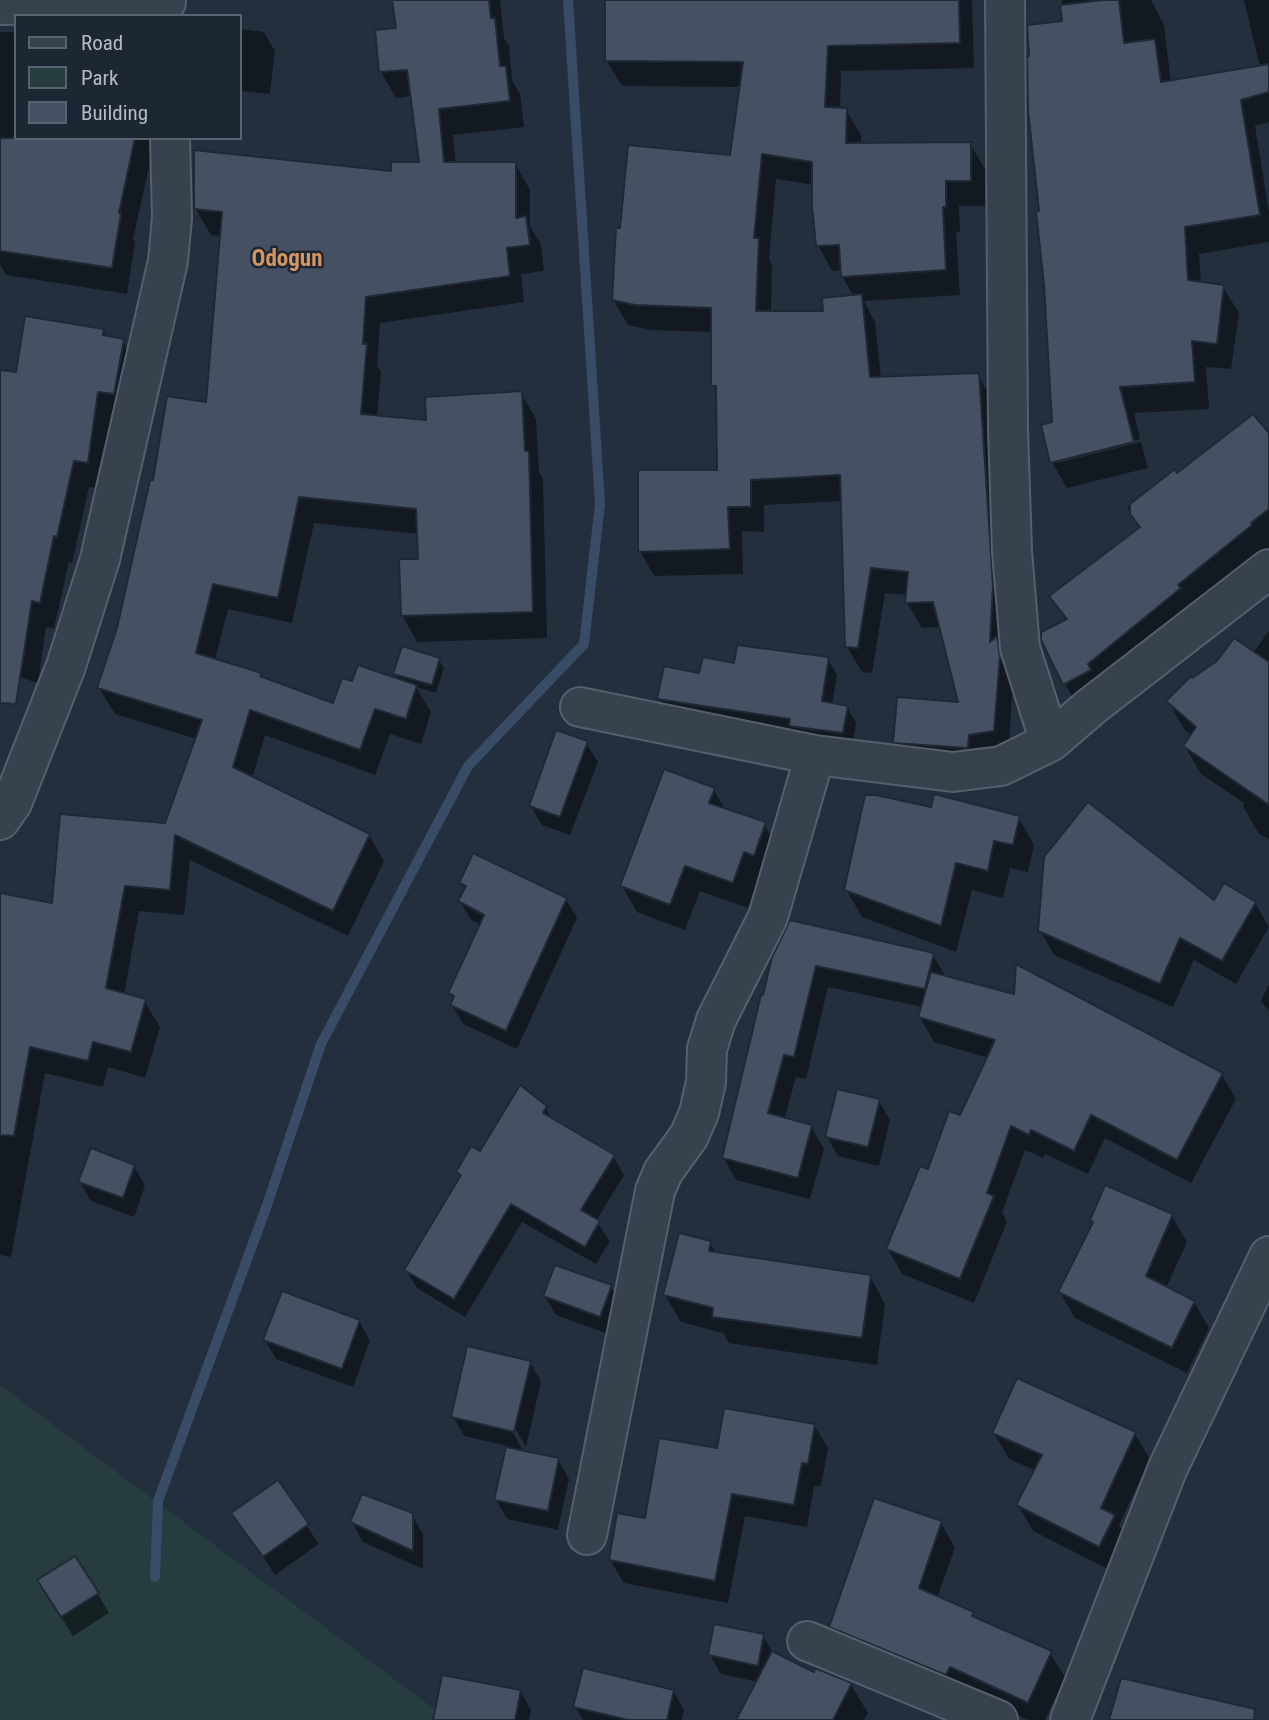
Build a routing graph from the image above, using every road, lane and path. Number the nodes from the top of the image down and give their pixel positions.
1 (1005, 0) edge
2 (0, 5) edge
3 (166, 6) edge
4 (170, 140) edge
5 (1268, 572) edge
6 (580, 707) dead end
7 (1050, 742) junction
8 (815, 755) junction
9 (0, 820) edge
10 (1269, 1256) edge
11 (587, 1535) dead end
12 (807, 1642) dead end
13 (998, 1720) edge
14 (1070, 1720) edge

1 - 7 street
2 - 3 street
4 - 9 street
5 - 7 street
6 - 8 street
7 - 8 street
8 - 11 street
10 - 14 street
12 - 13 street

